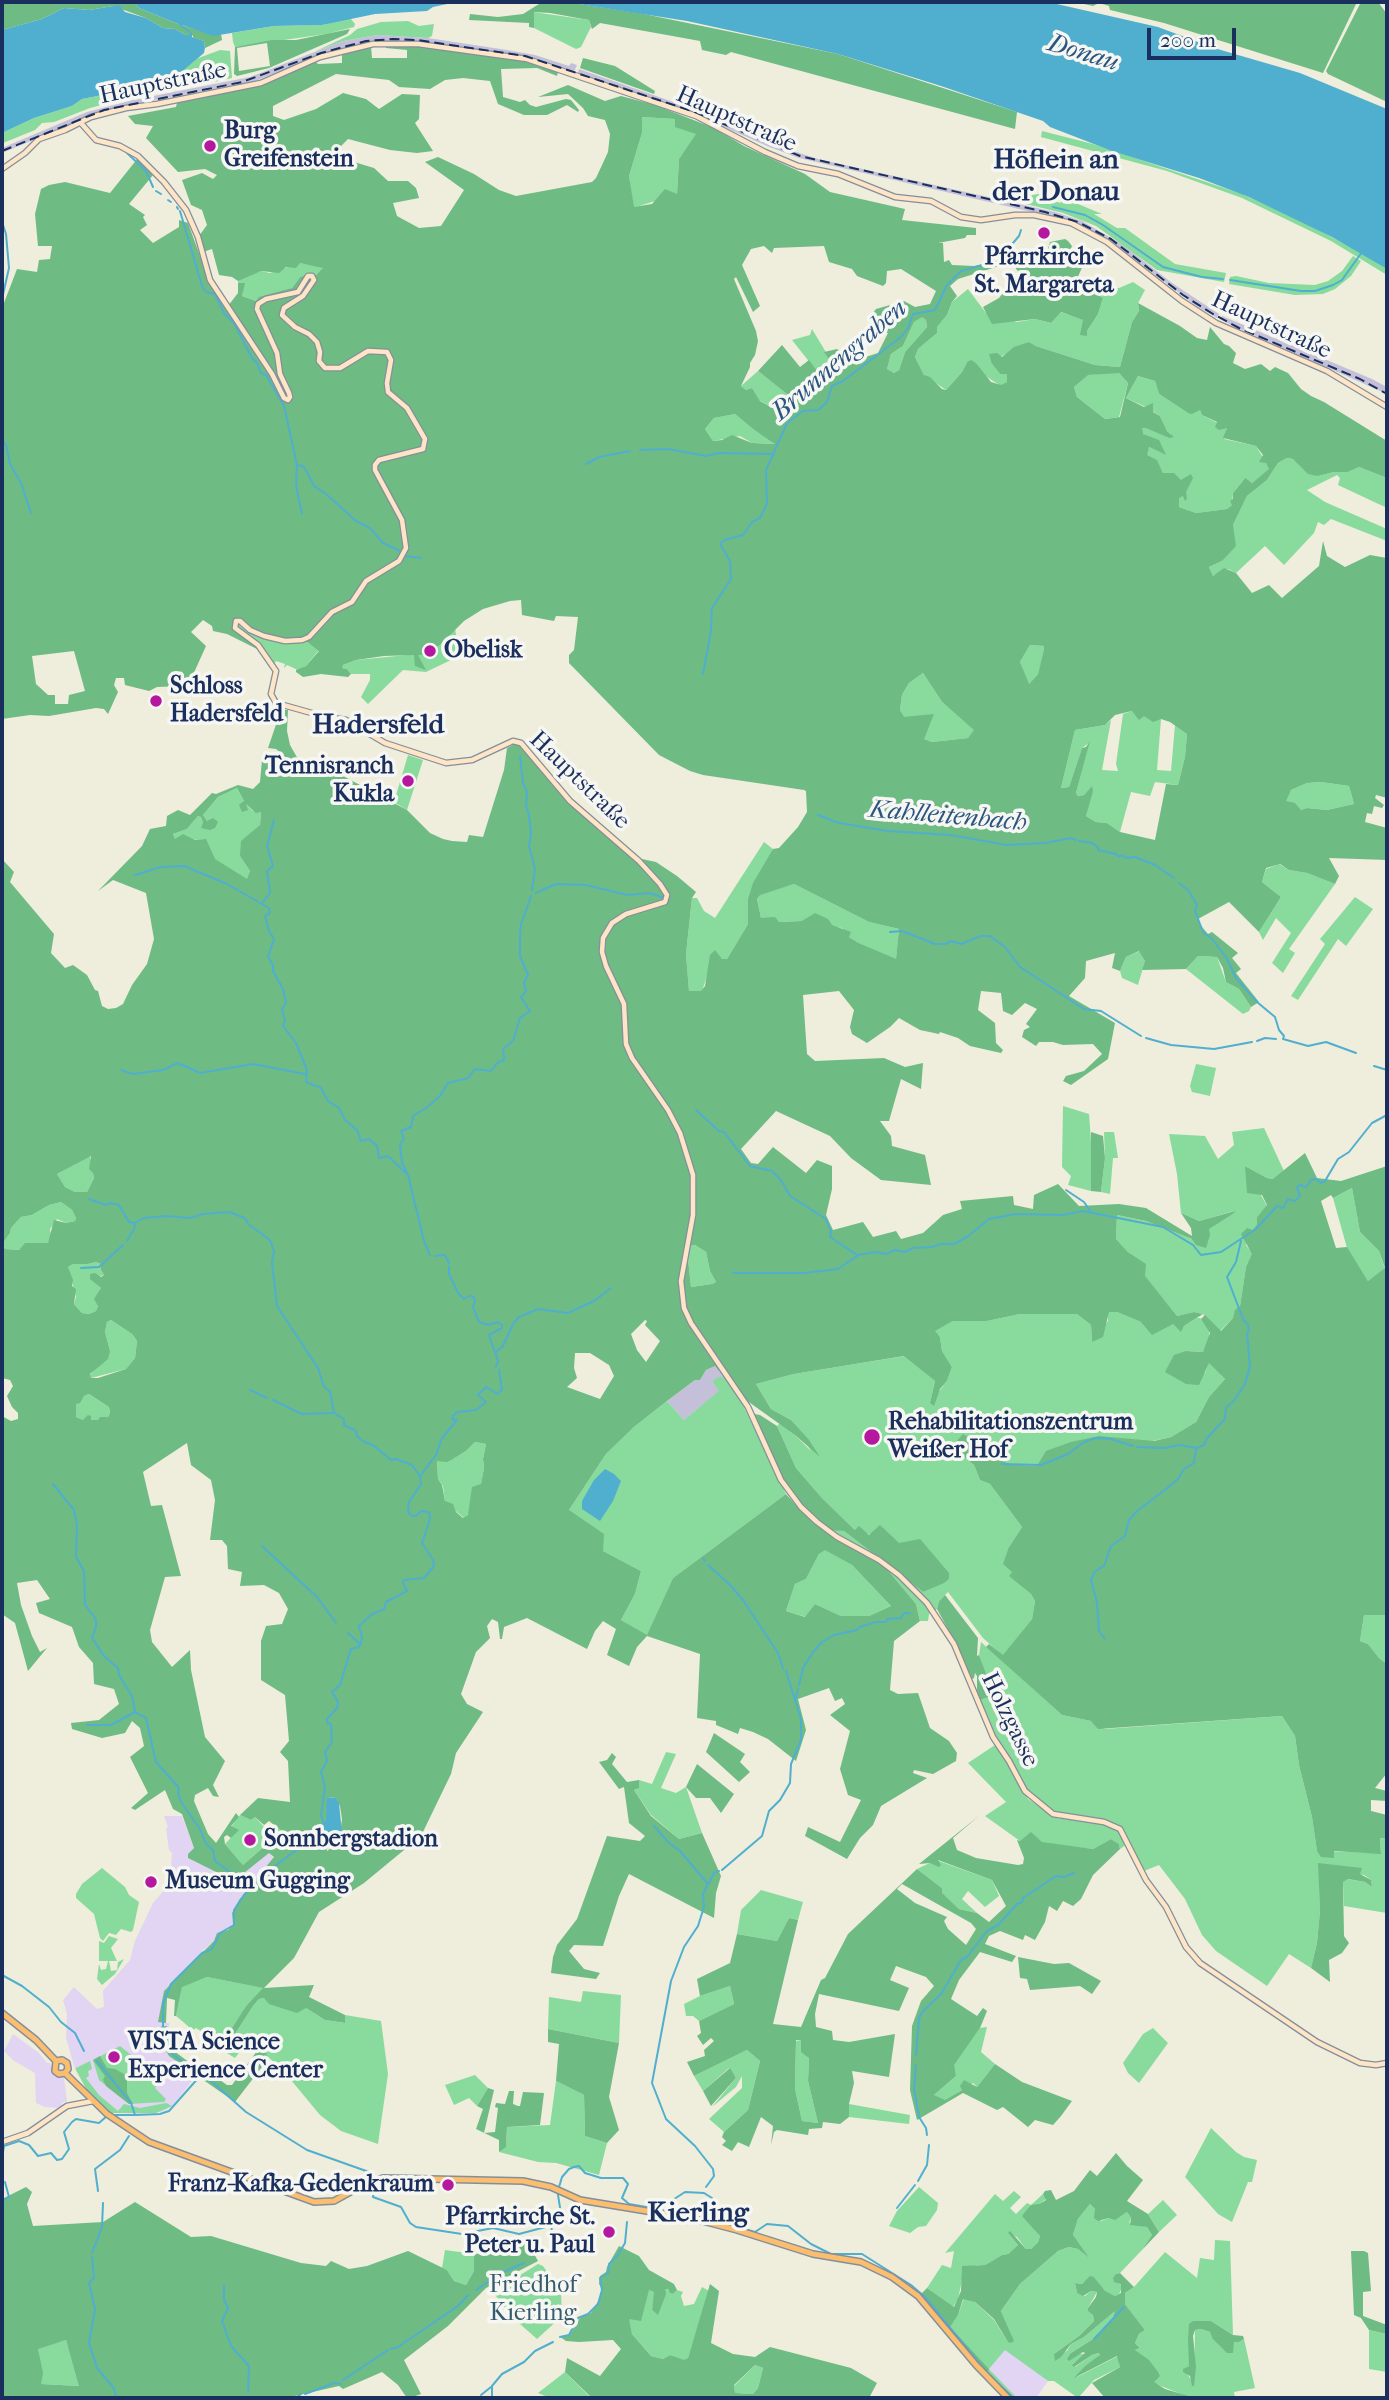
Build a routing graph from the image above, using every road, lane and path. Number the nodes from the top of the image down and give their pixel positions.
1 (80, 122) junction
2 (2, 169) edge
3 (1387, 407) edge
4 (681, 1291) joint
5 (2, 2013) edge
6 (56, 2061) junction
7 (1387, 2063) edge
8 (65, 2073) junction
9 (93, 2101) junction
10 (2, 2142) edge
11 (1008, 2398) edge

1 - 2 street, Hauptstraße
1 - 3 street, Hauptstraße
1 - 4 street, Hauptstraße
4 - 7 street, Holzgasse
5 - 6 main road
6 - 8 main road
6 - 8 main road
8 - 9 main road
9 - 10 street
9 - 11 main road

